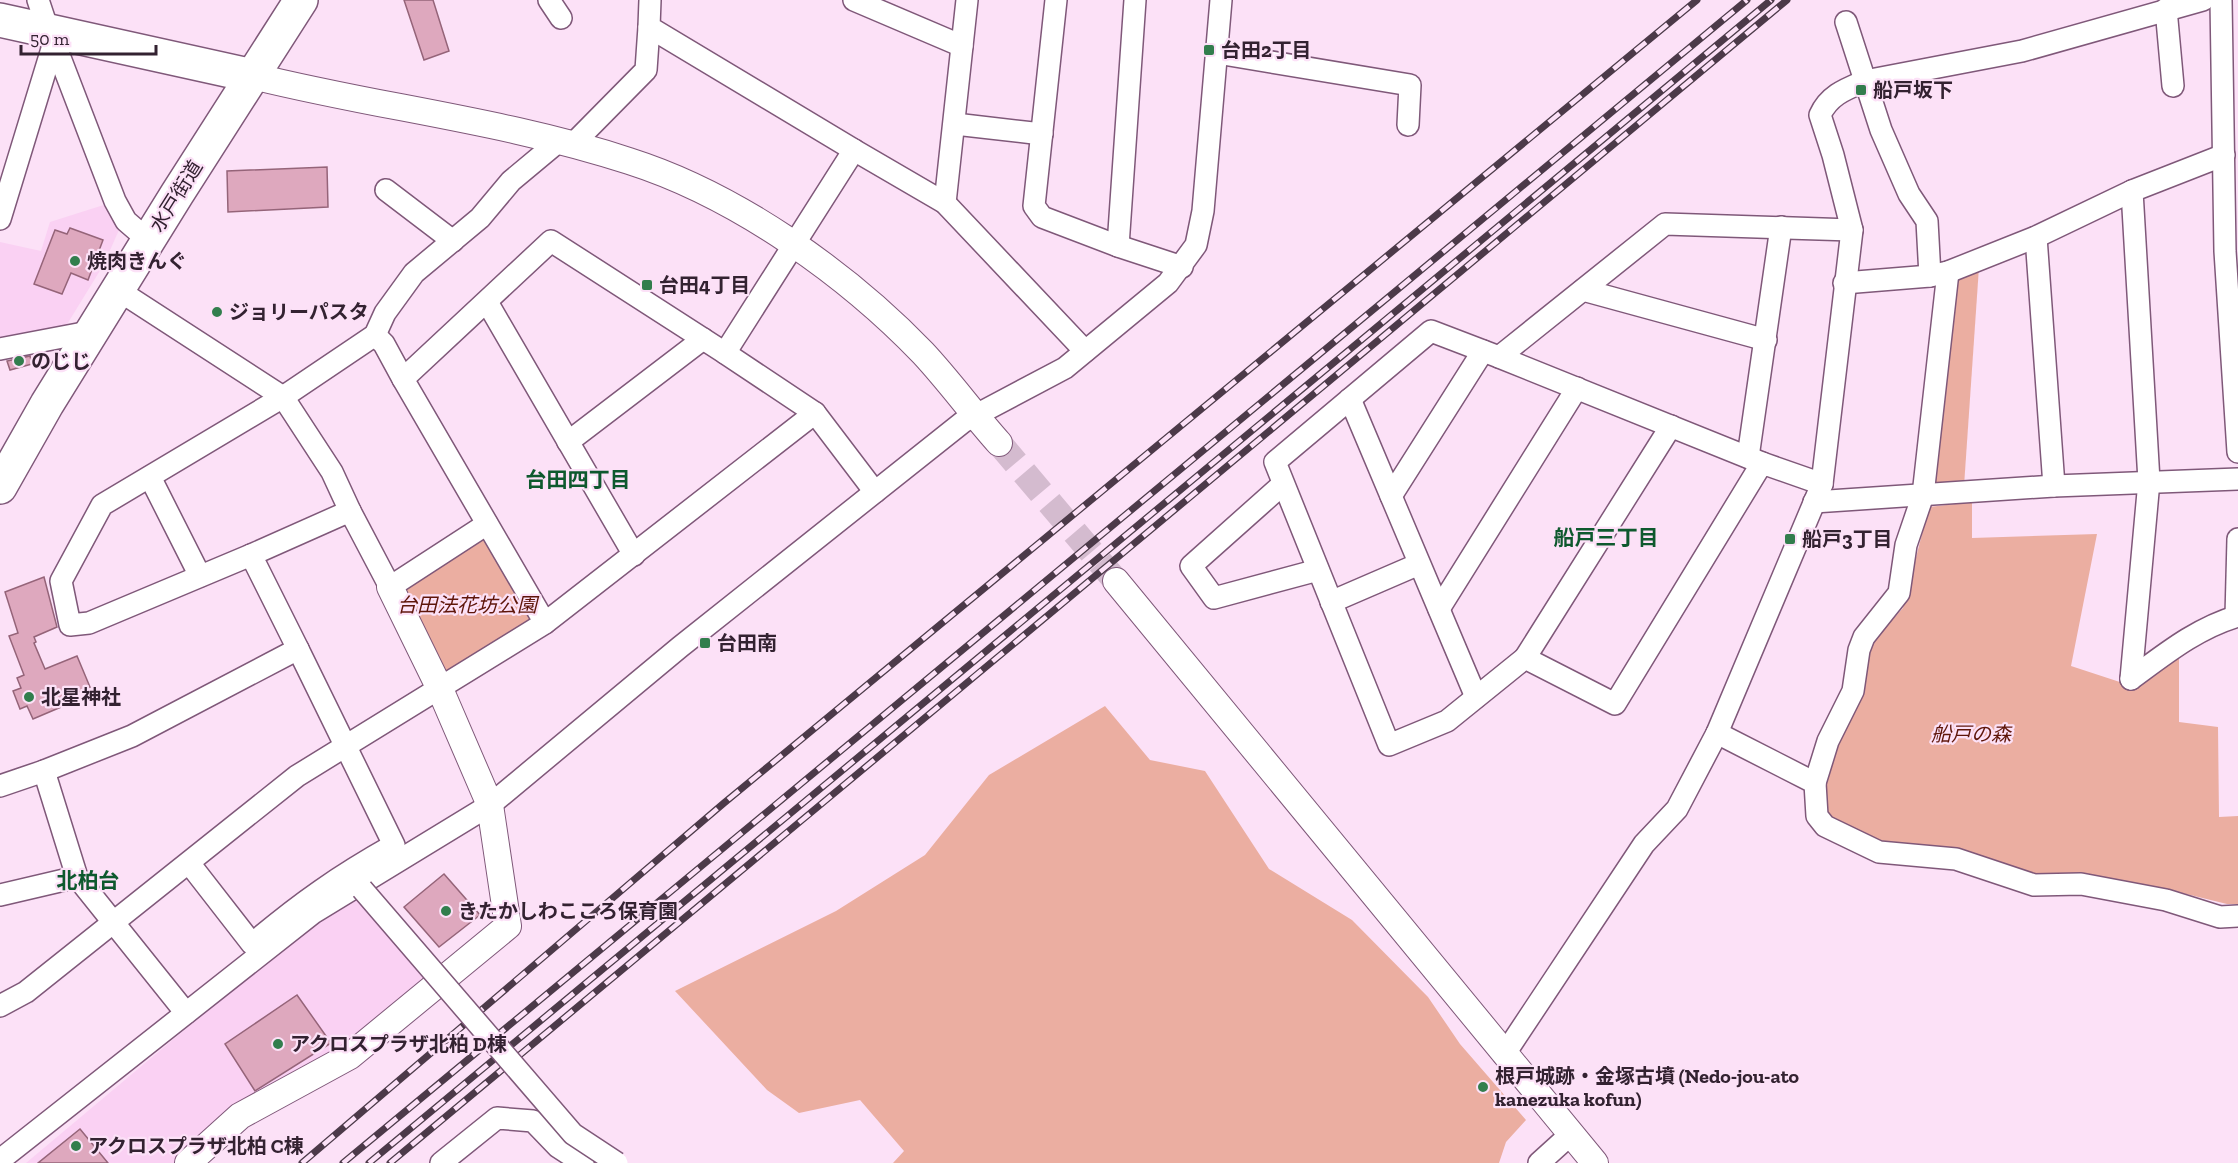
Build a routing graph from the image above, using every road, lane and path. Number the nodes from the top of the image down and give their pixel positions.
1 (301, 0) edge
2 (549, 0) edge
3 (650, 0) edge
4 (967, 0) edge
5 (1056, 0) edge
6 (1136, 0) edge
7 (1221, 0) edge
8 (2203, 0) edge
9 (2221, 0) edge
10 (861, 1) edge
11 (2166, 9) junction
12 (561, 18) dead end
13 (0, 20) edge
14 (1846, 22) dead end
15 (49, 26) edge
16 (649, 27) junction
17 (962, 46) junction
18 (1217, 53) junction
19 (253, 76) junction
20 (1865, 81) junction
21 (2173, 86) dead end
22 (955, 124) junction
23 (1408, 125) dead end
24 (1042, 134) junction
25 (566, 143) junction
26 (854, 150) junction
27 (2224, 155) junction
28 (386, 190) dead end
29 (2132, 191) junction
30 (945, 204) junction
31 (0, 219) edge
32 (1781, 227) junction
33 (1852, 230) junction
34 (2036, 237) junction
35 (148, 240) junction
36 (453, 241) junction
37 (795, 245) junction
38 (1118, 246) junction
39 (1182, 267) junction
40 (1939, 274) junction
41 (1844, 283) junction
42 (118, 290) junction
43 (1583, 290) junction
44 (487, 302) junction
45 (94, 331) junction
46 (375, 334) junction
47 (703, 339) junction
48 (1766, 340) junction
49 (2235, 345) edge
50 (0, 349) edge
51 (1085, 351) junction
52 (725, 353) junction
53 (1491, 354) junction
54 (403, 379) junction
55 (1577, 388) junction
56 (283, 397) junction
57 (1350, 399) junction
58 (815, 413) junction
59 (975, 416) junction
60 (1671, 426) junction
61 (568, 442) junction
62 (999, 443) tunnel mouth
63 (2238, 452) edge
64 (1755, 460) junction
65 (150, 477) junction
66 (2238, 479) edge
67 (2149, 481) junction
68 (1284, 484) junction
69 (2054, 486) junction
70 (0, 487) edge
71 (875, 492) junction
72 (1818, 493) junction
73 (1923, 495) junction
74 (1391, 496) junction
75 (350, 511) junction
76 (487, 524) junction
77 (2238, 539) edge
78 (251, 555) junction
79 (634, 555) junction
80 (1419, 564) junction
81 (1318, 570) junction
82 (201, 576) junction
83 (1116, 580) tunnel mouth
84 (390, 587) junction
85 (1331, 602) junction
86 (1439, 609) junction
87 (2237, 616) edge
88 (545, 623) junction
89 (298, 649) junction
90 (1525, 658) junction
91 (440, 689) junction
92 (1476, 698) junction
93 (1717, 733) junction
94 (346, 746) junction
95 (44, 771) junction
96 (1815, 783) junction
97 (0, 786) edge
98 (490, 805) junction
99 (189, 863) junction
100 (77, 877) junction
101 (360, 887) junction
102 (0, 895) edge
103 (2238, 916) edge
104 (114, 923) junction
105 (0, 1006) edge
106 (186, 1013) junction
107 (1504, 1055) junction
108 (1571, 1134) junction
109 (0, 1160) edge
110 (189, 1163) edge
111 (441, 1163) edge
112 (583, 1163) edge
113 (617, 1163) edge
114 (1539, 1163) edge
115 (1595, 1163) edge

1 - 19 main road, 水戸街道
2 - 12 street
3 - 16 street
4 - 17 street
5 - 24 street
6 - 38 street
7 - 18 street
8 - 11 street
9 - 27 street
10 - 17 street
11 - 20 street
11 - 21 street
13 - 15 main road
14 - 20 street
15 - 19 main road
15 - 31 street
15 - 35 street
16 - 25 street
16 - 26 street
17 - 22 street
18 - 23 street
18 - 39 street
19 - 25 street
19 - 35 main road, 水戸街道
20 - 33 street
20 - 40 street
22 - 24 street
22 - 30 street
24 - 38 street
25 - 36 street
25 - 37 street
26 - 30 street
26 - 37 street
27 - 29 street
27 - 49 street
28 - 36 street
29 - 34 street
29 - 67 street
30 - 51 street
32 - 33 street
32 - 43 street
32 - 48 street
33 - 41 street
34 - 40 street
34 - 69 street
35 - 42 main road, 水戸街道
36 - 46 street
37 - 52 street
37 - 59 street
38 - 39 street
39 - 51 street
40 - 41 street
40 - 73 street
41 - 72 street
42 - 45 main road, 水戸街道
42 - 56 street
43 - 48 street
43 - 53 street
44 - 47 street
44 - 54 street
44 - 61 street
45 - 50 street
45 - 70 main road, 水戸街道
46 - 54 street
46 - 56 street
47 - 52 street
47 - 61 street
48 - 64 street
49 - 63 street
51 - 59 street
52 - 58 street
53 - 55 street
53 - 57 street
53 - 74 street
54 - 76 street
55 - 60 street
55 - 86 street
56 - 65 street
56 - 75 street
57 - 68 street
57 - 74 street
58 - 71 street
58 - 79 street
59 - 62 street
59 - 71 street
60 - 64 street
60 - 90 street
61 - 79 street
64 - 72 street
64 - 90 street
65 - 82 street
65 - 82 street
66 - 67 street
67 - 69 street
67 - 87 street
68 - 81 street
68 - 81 street
69 - 73 street
71 - 98 street
72 - 73 street
72 - 93 street
73 - 96 street
74 - 80 street
75 - 78 street
75 - 84 street
76 - 84 street
76 - 88 street
77 - 87 street
78 - 82 street
78 - 89 street
79 - 88 street
80 - 85 street
80 - 86 street
81 - 85 street
83 - 107 street
84 - 91 street
85 - 92 street
86 - 92 street
88 - 91 street
89 - 94 street
89 - 95 street
90 - 92 street
91 - 94 street
91 - 98 street
93 - 96 street
93 - 107 street
94 - 99 street
94 - 99 street
95 - 97 street
95 - 100 street
96 - 103 street
98 - 101 street
98 - 110 street
99 - 104 street
100 - 102 street
100 - 104 street
101 - 106 street
101 - 113 street, bridge
104 - 105 street
104 - 106 street
106 - 109 street
107 - 108 street
108 - 114 street
108 - 115 street
111 - 112 street

